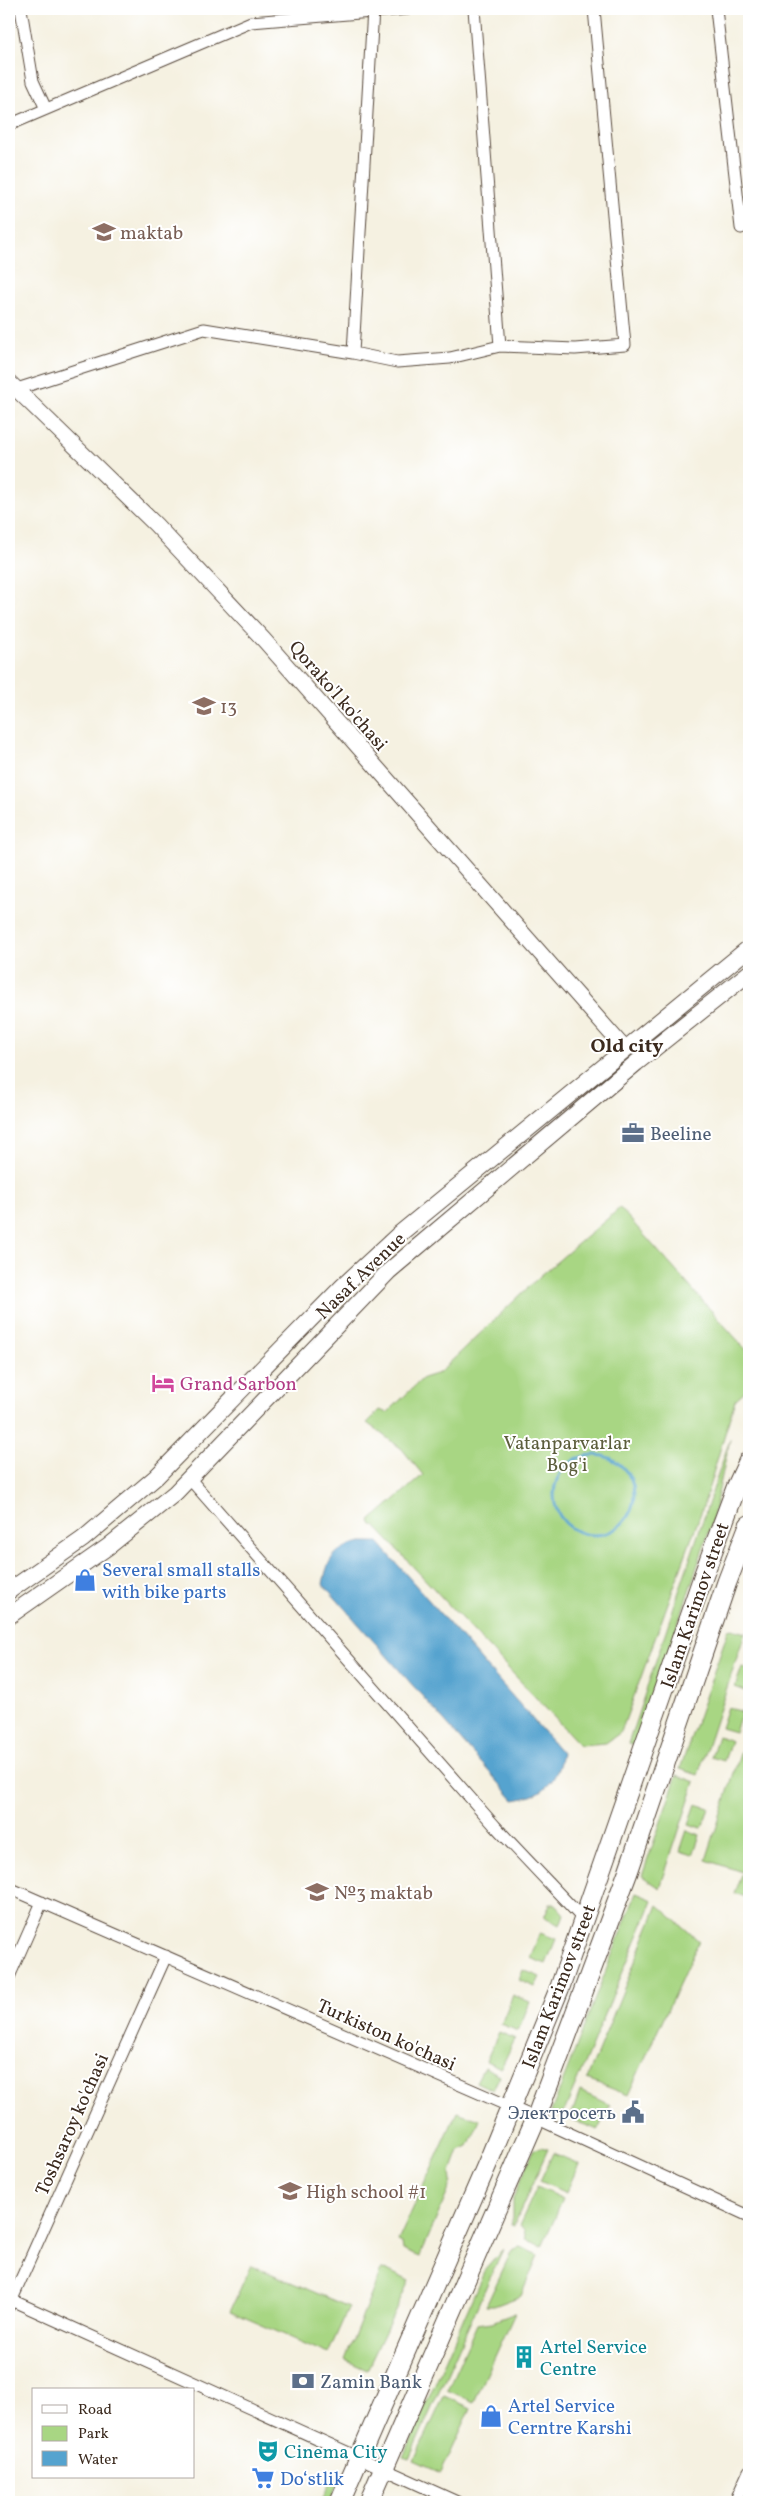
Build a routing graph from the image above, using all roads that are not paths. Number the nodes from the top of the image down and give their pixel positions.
1 (21, 9) edge
2 (408, 9) edge
3 (474, 9) edge
4 (594, 9) edge
5 (716, 9) edge
6 (373, 10) edge
7 (46, 109) junction
8 (9, 125) edge
9 (741, 228) dead end
10 (500, 346) junction
11 (353, 353) junction
12 (13, 386) edge
13 (749, 948) edge
14 (749, 973) edge
15 (624, 1048) junction
16 (636, 1063) junction
17 (749, 1460) edge
18 (189, 1478) junction
19 (749, 1525) edge
20 (9, 1591) edge
21 (9, 1616) edge
22 (686, 1626) junction
23 (709, 1634) junction
24 (9, 1888) edge
25 (42, 1902) junction
26 (583, 1919) junction
27 (166, 1956) junction
28 (9, 1977) edge
29 (511, 2108) junction
30 (536, 2118) junction
31 (749, 2216) edge
32 (10, 2302) edge
33 (360, 2460) junction
34 (383, 2469) junction
35 (749, 2471) edge
36 (340, 2502) edge
37 (369, 2502) edge
38 (456, 2502) edge
39 (735, 2502) edge

1 - 7 street
2 - 6 street
3 - 10 street
4 - 10 street
5 - 9 street
6 - 7 street
6 - 11 street
7 - 8 street
10 - 11 street
11 - 12 street
12 - 15 street, Qorako'l ko'chasi
13 - 15 main road, Nasaf Avenue
14 - 16 main road, Nasaf Avenue
15 - 16 street
15 - 20 main road, Nasaf Avenue
16 - 18 main road, Nasaf Avenue
17 - 22 main road, Islam Karimov street
18 - 21 main road, Nasaf Avenue
18 - 26 street
19 - 23 main road, Islam Karimov street
22 - 23 main road
22 - 26 main road, Islam Karimov street
23 - 30 main road, Islam Karimov street
24 - 25 street, Turkiston ko'chasi
25 - 27 street, Turkiston ko'chasi
25 - 28 street
26 - 29 main road, Islam Karimov street
27 - 29 street, Turkiston ko'chasi
27 - 32 street, Toshsaroy ko'chasi
29 - 30 street, Turkiston ko'chasi
29 - 33 main road, Islam Karimov street
30 - 31 street, Turkiston ko'chasi
30 - 34 main road, Islam Karimov street
32 - 33 street
33 - 34 street
33 - 36 main road, Islam Karimov street
34 - 37 main road, Islam Karimov street
34 - 38 street
35 - 39 street

